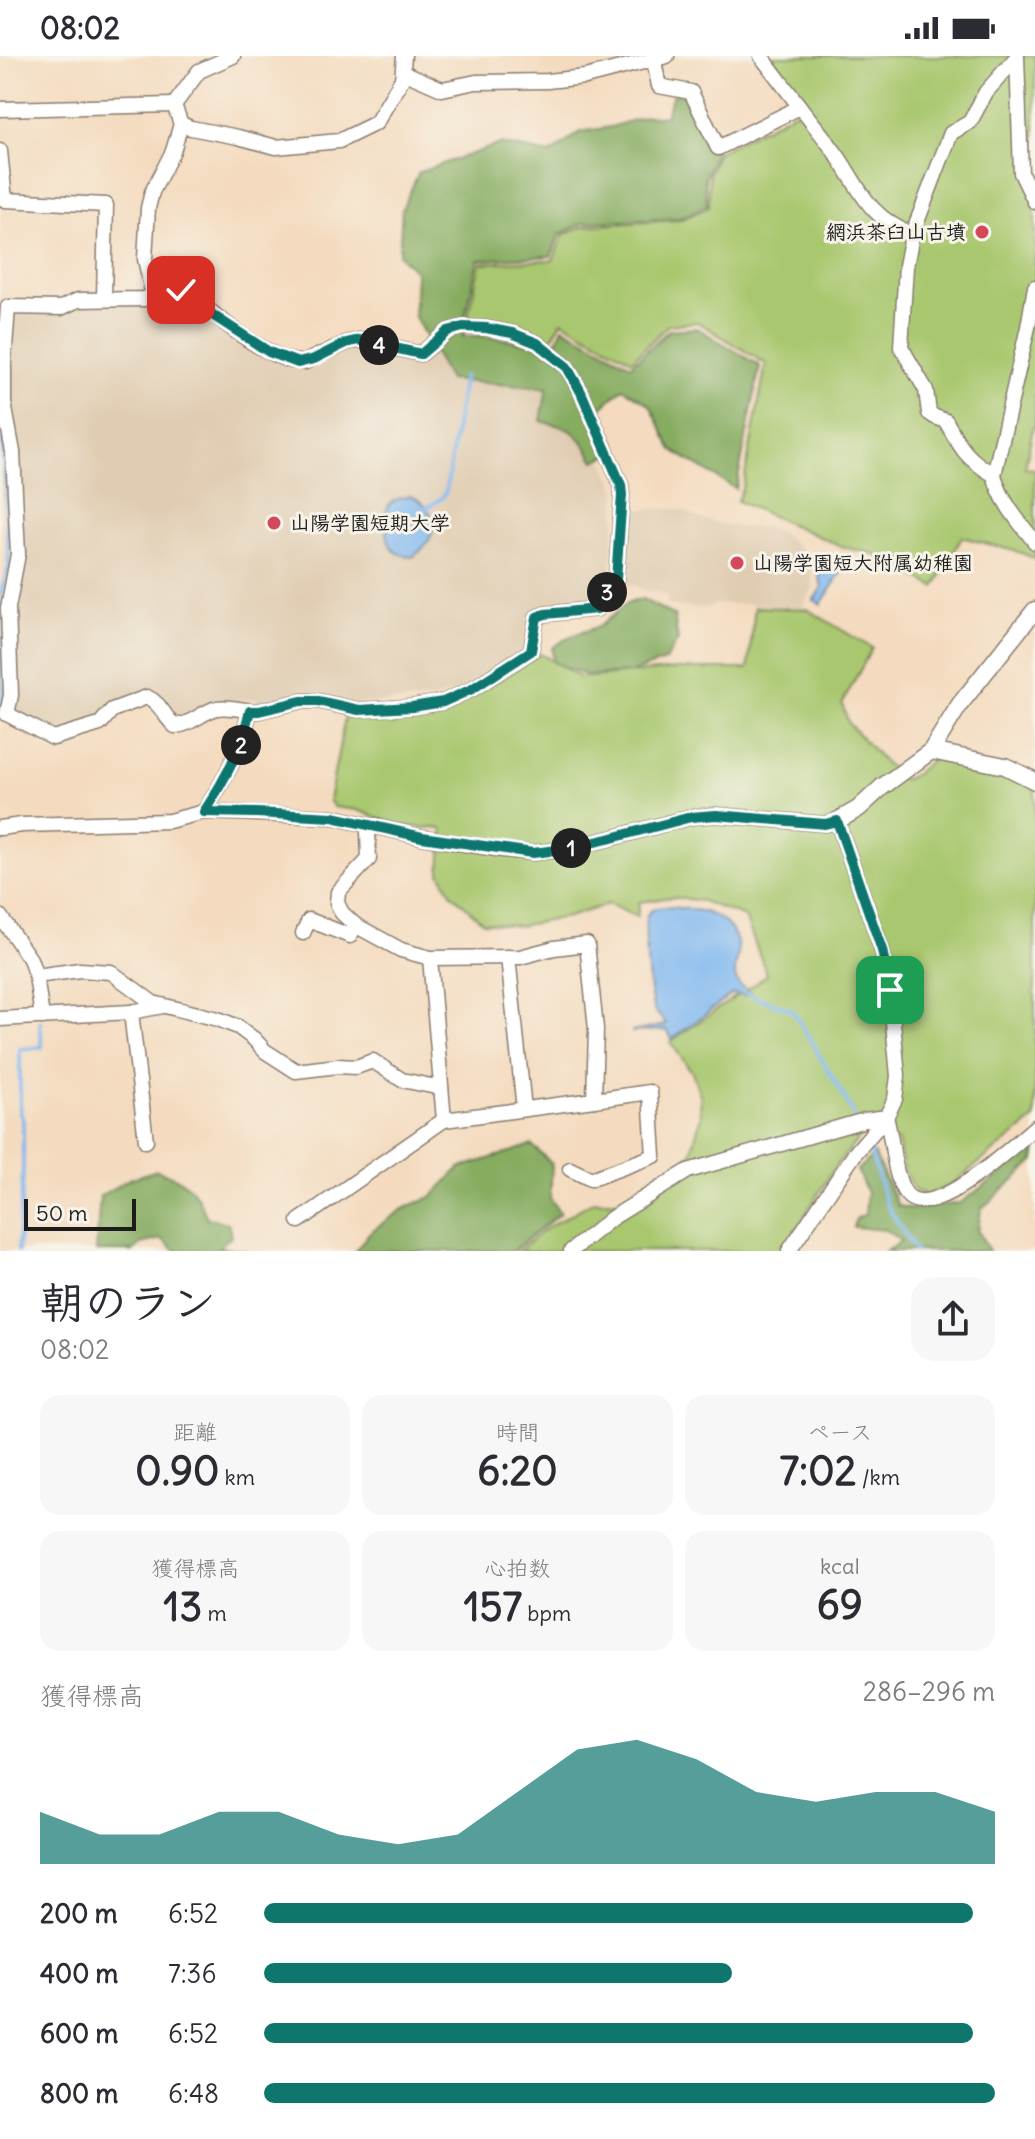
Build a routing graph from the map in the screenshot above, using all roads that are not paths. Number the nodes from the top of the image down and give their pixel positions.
1 (233, 56) edge
2 (404, 56) edge
3 (761, 56) edge
4 (658, 57) edge
5 (1017, 57) edge
6 (403, 72) junction
7 (174, 105) junction
8 (800, 107) junction
9 (0, 109) edge
10 (181, 124) junction
11 (0, 151) edge
12 (1035, 202) edge
13 (912, 235) junction
14 (1035, 287) edge
15 (153, 296) junction
16 (104, 299) junction
17 (994, 475) junction
18 (1035, 542) edge
19 (1035, 610) edge
20 (250, 711) junction
21 (931, 751) junction
22 (1035, 781) edge
23 (204, 812) junction
24 (837, 821) junction
25 (376, 825) junction
26 (0, 828) edge
27 (0, 916) edge
28 (355, 925) junction
29 (303, 933) dead end
30 (508, 957) junction
31 (430, 958) junction
32 (36, 976) junction
33 (164, 1005) junction
34 (131, 1012) junction
35 (40, 1017) junction
36 (0, 1019) edge
37 (441, 1088) junction
38 (594, 1100) junction
39 (524, 1109) junction
40 (886, 1117) junction
41 (444, 1120) junction
42 (1035, 1127) edge
43 (146, 1141) dead end
44 (570, 1169) dead end
45 (299, 1221) dead end
46 (571, 1251) edge
47 (789, 1251) edge

1 - 7 street
2 - 6 street
3 - 8 street
4 - 6 street
4 - 8 street
5 - 12 street
5 - 13 street
6 - 10 street
7 - 9 street
7 - 10 street
8 - 13 street
10 - 15 street
11 - 16 street
13 - 17 street
14 - 17 street
15 - 16 street
15 - 20 street
16 - 20 street
17 - 18 street
19 - 21 street
20 - 23 street
21 - 22 street
21 - 24 street
23 - 25 street
23 - 26 street
24 - 25 street
24 - 40 street
25 - 28 street
27 - 32 street
28 - 29 street
28 - 31 street
30 - 31 street
30 - 38 street
30 - 39 street
31 - 37 street
32 - 33 street
32 - 35 street
33 - 34 street
33 - 37 street
34 - 35 street
34 - 43 street
35 - 36 street
37 - 41 street
38 - 39 street
38 - 44 street
39 - 41 street
40 - 42 street
40 - 46 street
40 - 47 street
41 - 45 street

